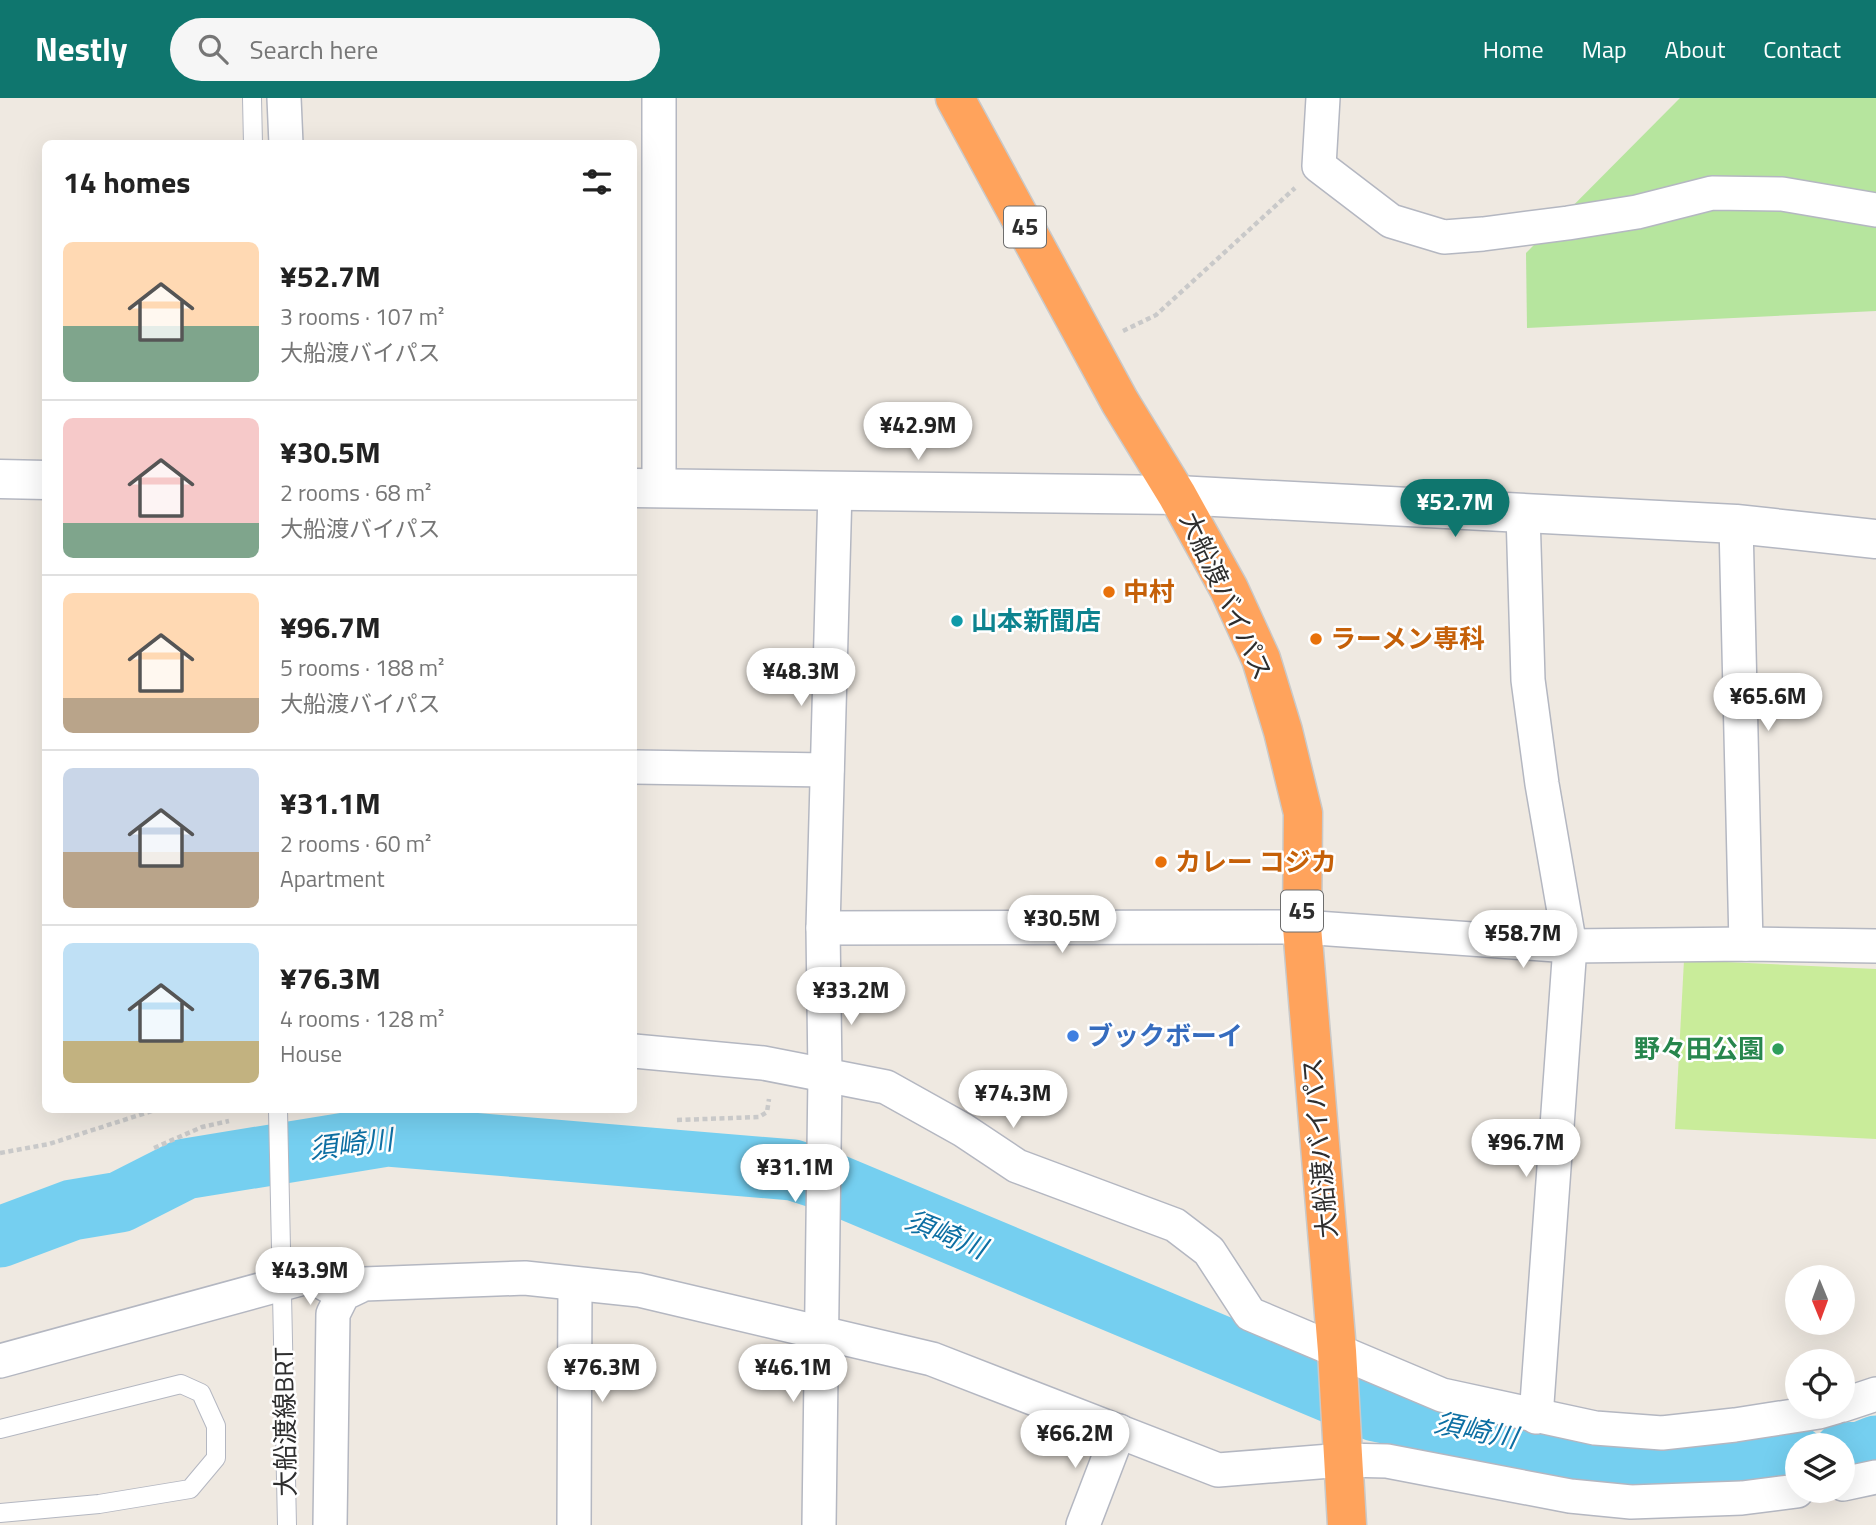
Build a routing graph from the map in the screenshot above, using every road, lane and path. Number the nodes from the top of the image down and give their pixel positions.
1 (252, 98) edge
2 (284, 98) edge
3 (659, 98) edge
4 (955, 98) edge
5 (1323, 98) edge
6 (253, 140) edge
7 (286, 140) edge
8 (1319, 166) junction
9 (1876, 210) edge
10 (1123, 330) dead end
11 (0, 479) edge
12 (42, 480) edge
13 (646, 488) edge
14 (835, 490) junction
15 (1177, 495) junction
16 (1523, 513) junction
17 (1736, 524) junction
18 (1876, 539) edge
19 (637, 767) edge
20 (827, 770) junction
21 (1302, 927) junction
22 (823, 928) junction
23 (1746, 944) junction
24 (1570, 946) junction
25 (1876, 946) edge
26 (637, 1051) edge
27 (825, 1075) junction
28 (146, 1113) edge
29 (278, 1113) edge
30 (758, 1117) dead end
31 (677, 1120) dead end
32 (229, 1121) dead end
33 (154, 1148) dead end
34 (0, 1153) edge
35 (283, 1283) junction
36 (575, 1283) junction
37 (343, 1294) junction
38 (821, 1331) junction
39 (0, 1361) edge
40 (1337, 1361) junction
41 (1876, 1394) edge
42 (1855, 1401) edge
43 (1536, 1417) junction
44 (1785, 1417) edge
45 (0, 1429) edge
46 (1119, 1432) junction
47 (1342, 1452) junction
48 (1876, 1477) edge
49 (1855, 1481) edge
50 (1785, 1492) edge
51 (0, 1513) edge
52 (1633, 1513) edge
53 (287, 1525) edge
54 (330, 1525) edge
55 (574, 1525) edge
56 (819, 1525) edge
57 (1083, 1525) edge
58 (1347, 1525) edge

1 - 6 lane
2 - 7 street
3 - 13 street
4 - 15 highway, 大船渡バイパス / 45
5 - 8 street
8 - 9 street
8 - 10 path
11 - 12 street
13 - 14 street
14 - 15 street
14 - 20 street
15 - 16 street
15 - 21 highway, 大船渡バイパス / 45
16 - 17 street
16 - 24 street
17 - 18 street
17 - 23 street
19 - 20 street
20 - 22 street
21 - 22 street
21 - 24 street
21 - 40 highway, 大船渡バイパス / 45
22 - 27 street
23 - 24 street
23 - 25 street
24 - 43 street
26 - 27 street
27 - 38 street
27 - 40 street
28 - 34 path
29 - 35 lane, 大船渡線BRT
30 - 31 path
32 - 33 path
35 - 37 street
35 - 39 street
35 - 53 lane, 大船渡線BRT
36 - 37 street
36 - 38 street
36 - 55 street
37 - 54 street
38 - 46 street
38 - 56 street
40 - 43 street
40 - 47 highway, 大船渡バイパス / 45
41 - 42 street
43 - 44 street
45 - 51 lane
46 - 47 street
46 - 57 street
47 - 52 street
47 - 58 highway, 大船渡バイパス / 45
48 - 49 street
50 - 52 street

